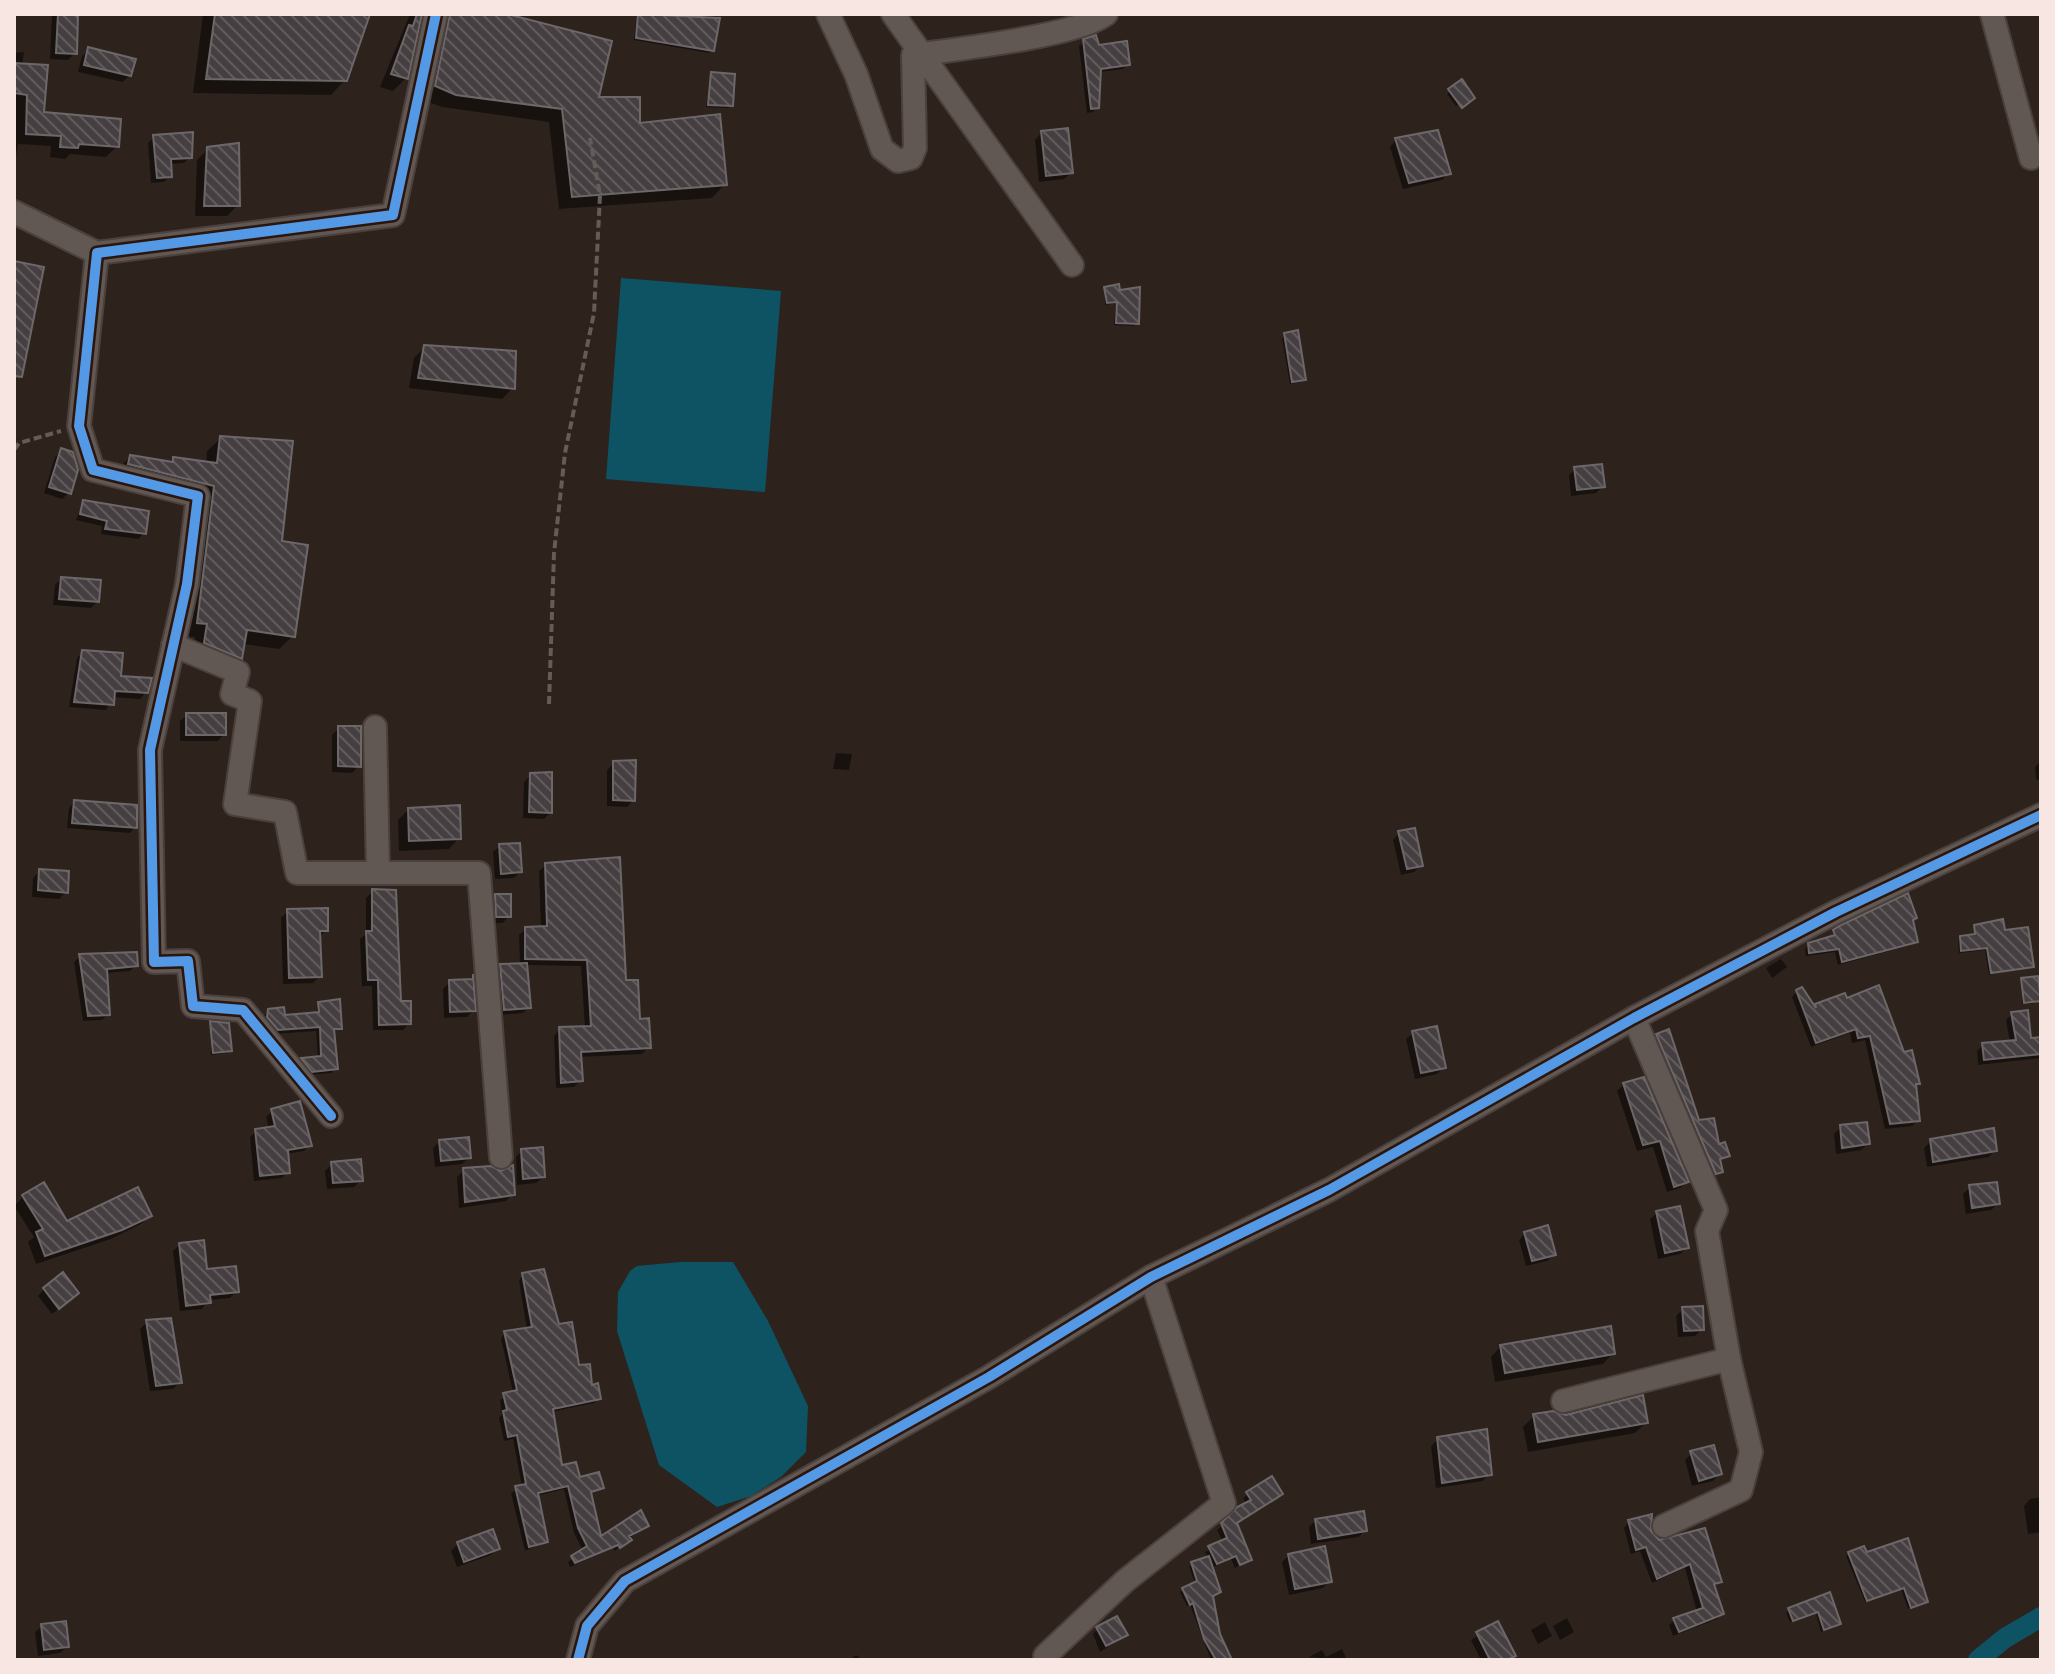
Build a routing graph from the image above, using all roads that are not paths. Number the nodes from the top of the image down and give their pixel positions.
1 (436, 14) edge
2 (828, 14) edge
3 (893, 14) edge
4 (1106, 14) edge
5 (1992, 14) edge
6 (2031, 158) dead end
7 (14, 212) edge
8 (97, 253) junction
9 (1072, 265) dead end
10 (173, 645) junction
11 (375, 727) dead end
12 (2041, 815) edge
13 (378, 873) junction
14 (1634, 1018) junction
15 (331, 1116) dead end
16 (501, 1157) dead end
17 (1151, 1277) junction
18 (1729, 1359) junction
19 (1563, 1401) dead end
20 (1664, 1526) dead end
21 (578, 1660) edge
22 (1047, 1660) edge

1 - 8 street
2 - 4 street
3 - 9 street
5 - 6 street
7 - 8 street
8 - 10 street
10 - 13 street
10 - 15 street
11 - 13 street
12 - 14 street
13 - 16 street
14 - 17 street
14 - 18 street
17 - 21 street
17 - 22 street
18 - 19 street
18 - 20 street

